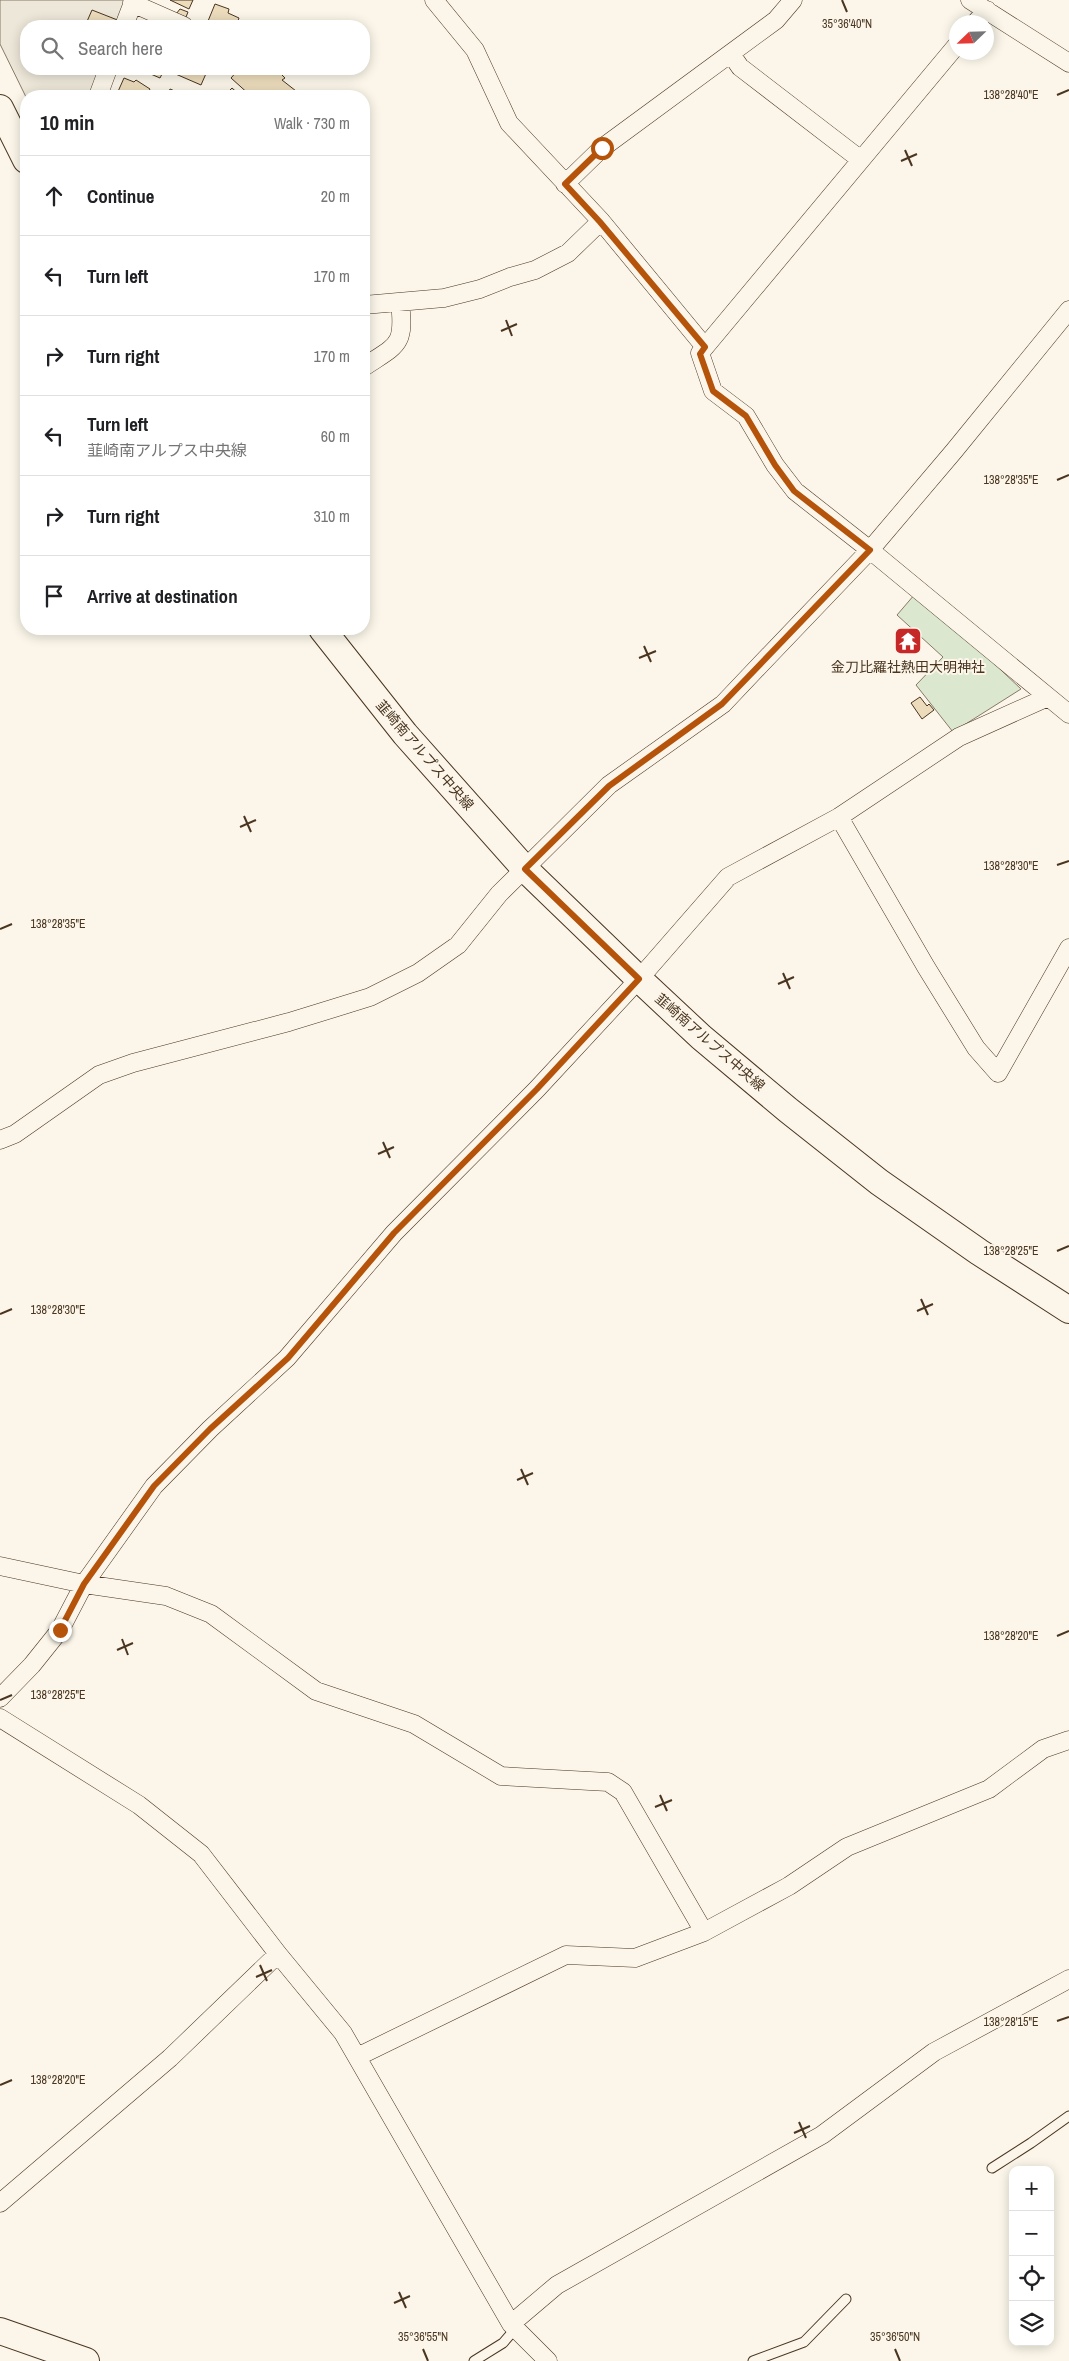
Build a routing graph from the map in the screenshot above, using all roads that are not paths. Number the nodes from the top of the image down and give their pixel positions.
1 (434, 0) edge
2 (793, 0) edge
3 (970, 0) edge
4 (133, 2) edge
5 (980, 15) edge
6 (126, 20) edge
7 (171, 20) edge
8 (994, 23) edge
9 (731, 54) junction
10 (949, 54) edge
11 (1069, 63) edge
12 (106, 75) edge
13 (100, 90) edge
14 (0, 108) edge
15 (20, 148) edge
16 (861, 160) junction
17 (565, 184) junction
18 (600, 222) junction
19 (400, 302) junction
20 (370, 304) edge
21 (1069, 310) edge
22 (705, 347) junction
23 (370, 363) edge
24 (870, 550) junction
25 (327, 635) edge
26 (1048, 697) junction
27 (1069, 714) edge
28 (838, 817) junction
29 (525, 869) junction
30 (1069, 948) edge
31 (639, 979) junction
32 (0, 1140) edge
33 (1069, 1310) edge
34 (0, 1566) edge
35 (84, 1584) junction
36 (0, 1698) edge
37 (0, 1718) edge
38 (1069, 1740) edge
39 (704, 1932) junction
40 (278, 1954) junction
41 (1069, 1979) edge
42 (357, 2057) junction
43 (1069, 2116) edge
44 (992, 2168) dead end
45 (0, 2203) edge
46 (846, 2299) dead end
47 (513, 2327) junction
48 (0, 2331) edge
49 (86, 2361) edge
50 (474, 2361) edge
51 (548, 2361) edge
52 (753, 2361) edge

1 - 17 street
2 - 9 street
3 - 5 street
4 - 6 street
4 - 7 street
8 - 11 street
9 - 16 street
9 - 17 street
10 - 16 street
12 - 13 street
14 - 15 main road
16 - 22 street
17 - 18 street
18 - 19 street
18 - 22 street
19 - 20 street
19 - 23 street
21 - 24 street
22 - 24 street
24 - 26 street
24 - 29 street
25 - 29 main road, 韮崎南アルプス中央線
26 - 27 street
26 - 28 street
28 - 30 street
28 - 31 street
29 - 31 main road, 韮崎南アルプス中央線
29 - 32 street
31 - 33 main road, 韮崎南アルプス中央線
31 - 35 street
34 - 35 street
35 - 36 street
35 - 39 street
37 - 40 street
38 - 39 street
39 - 42 street
40 - 42 street
40 - 45 street
41 - 47 street
42 - 47 street
43 - 44 lane
46 - 52 lane
47 - 50 lane
47 - 51 street
48 - 49 main road

